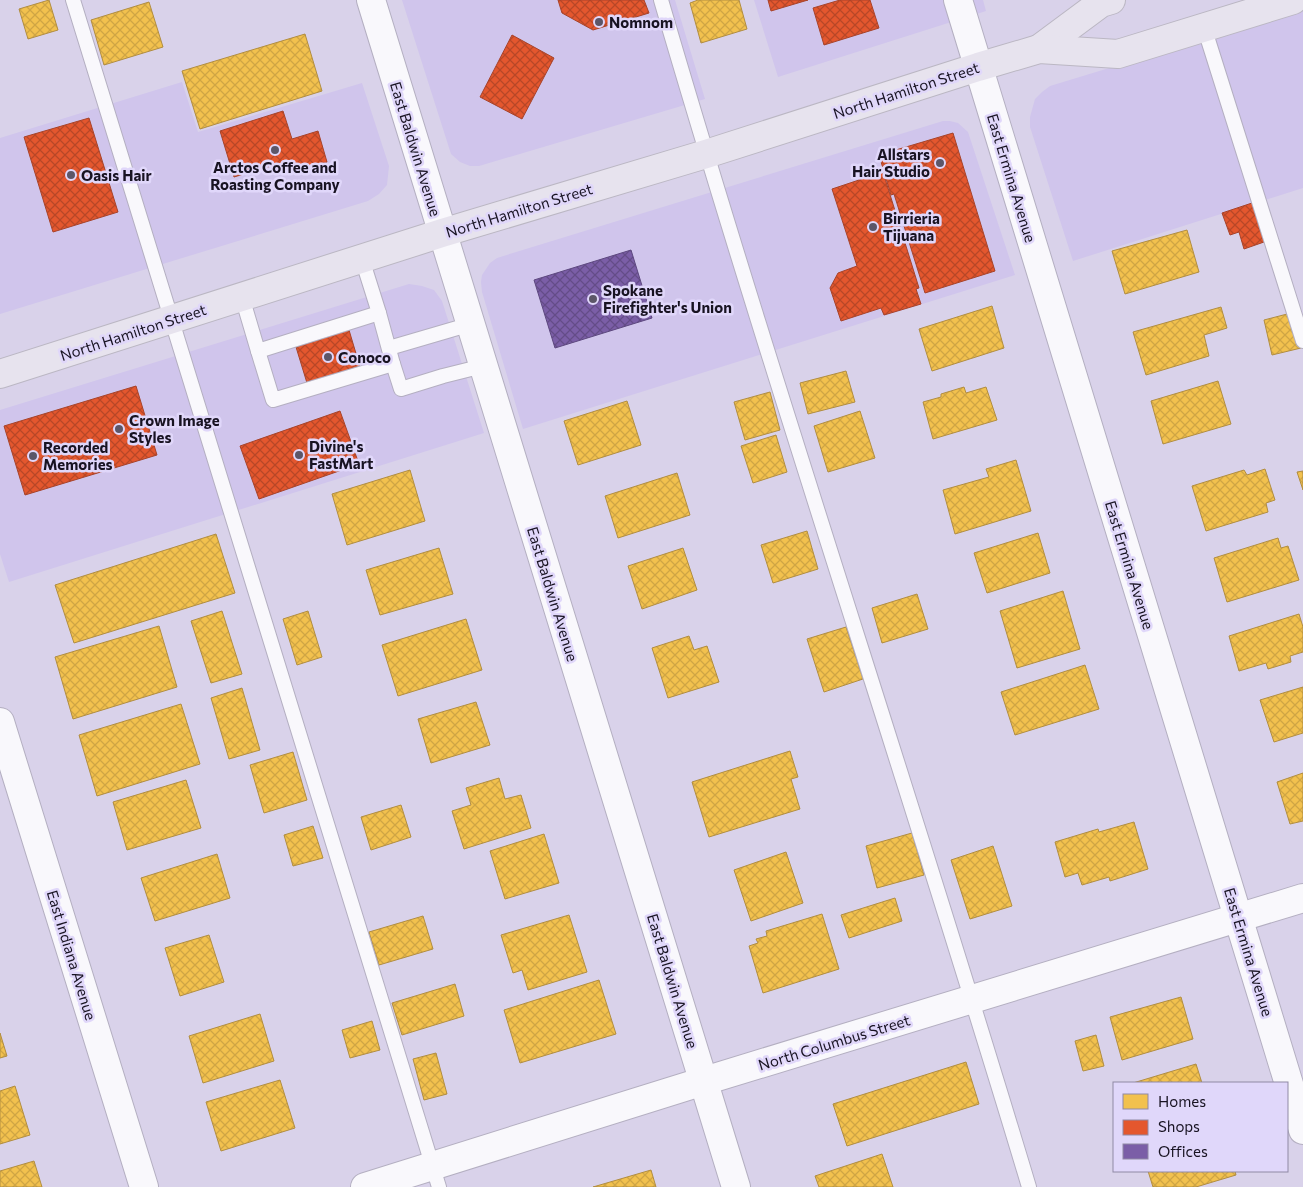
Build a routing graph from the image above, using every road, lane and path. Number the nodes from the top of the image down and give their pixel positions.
1 (73, 0) edge
2 (371, 0) edge
3 (661, 0) edge
4 (958, 0) edge
5 (1111, 0) edge
6 (1293, 0) edge
7 (1204, 27) junction
8 (1040, 49) junction
9 (978, 67) junction
10 (706, 154) junction
11 (442, 233) junction
12 (362, 259) junction
13 (242, 297) junction
14 (379, 313) junction
15 (171, 319) junction
16 (470, 324) junction
17 (1303, 342) edge
18 (389, 348) junction
19 (258, 351) junction
20 (394, 364) junction
21 (483, 366) junction
22 (0, 374) edge
23 (0, 722) edge
24 (1303, 898) edge
25 (1238, 918) junction
26 (973, 1000) junction
27 (704, 1081) junction
28 (1303, 1130) edge
29 (436, 1177) edge
30 (144, 1187) edge
31 (365, 1187) edge
32 (736, 1187) edge
33 (1029, 1187) edge

1 - 15 lane
2 - 11 street, East Baldwin Avenue
3 - 10 lane
4 - 9 street, East Ermina Avenue
5 - 8 main road, North Hamilton Street
6 - 7 main road, North Hamilton Street
7 - 8 main road, North Hamilton Street
7 - 17 lane
8 - 9 main road, North Hamilton Street
9 - 10 main road, North Hamilton Street
9 - 25 street, East Ermina Avenue
10 - 11 main road, North Hamilton Street
10 - 26 lane
11 - 12 main road, North Hamilton Street
11 - 16 street, East Baldwin Avenue
12 - 13 main road, North Hamilton Street
12 - 14 lane
13 - 15 main road, North Hamilton Street
13 - 19 lane
14 - 18 lane
14 - 19 lane
15 - 22 main road, North Hamilton Street
15 - 29 lane
16 - 18 lane
16 - 21 street, East Baldwin Avenue
18 - 20 lane
19 - 20 lane
20 - 21 lane
21 - 27 street, East Baldwin Avenue
23 - 30 street, East Indiana Avenue
24 - 25 street, North Columbus Street
25 - 26 street, North Columbus Street
25 - 28 street, East Ermina Avenue
26 - 27 street, North Columbus Street
26 - 33 lane
27 - 29 street, North Columbus Street
27 - 32 street, East Baldwin Avenue
29 - 31 street, North Columbus Street

